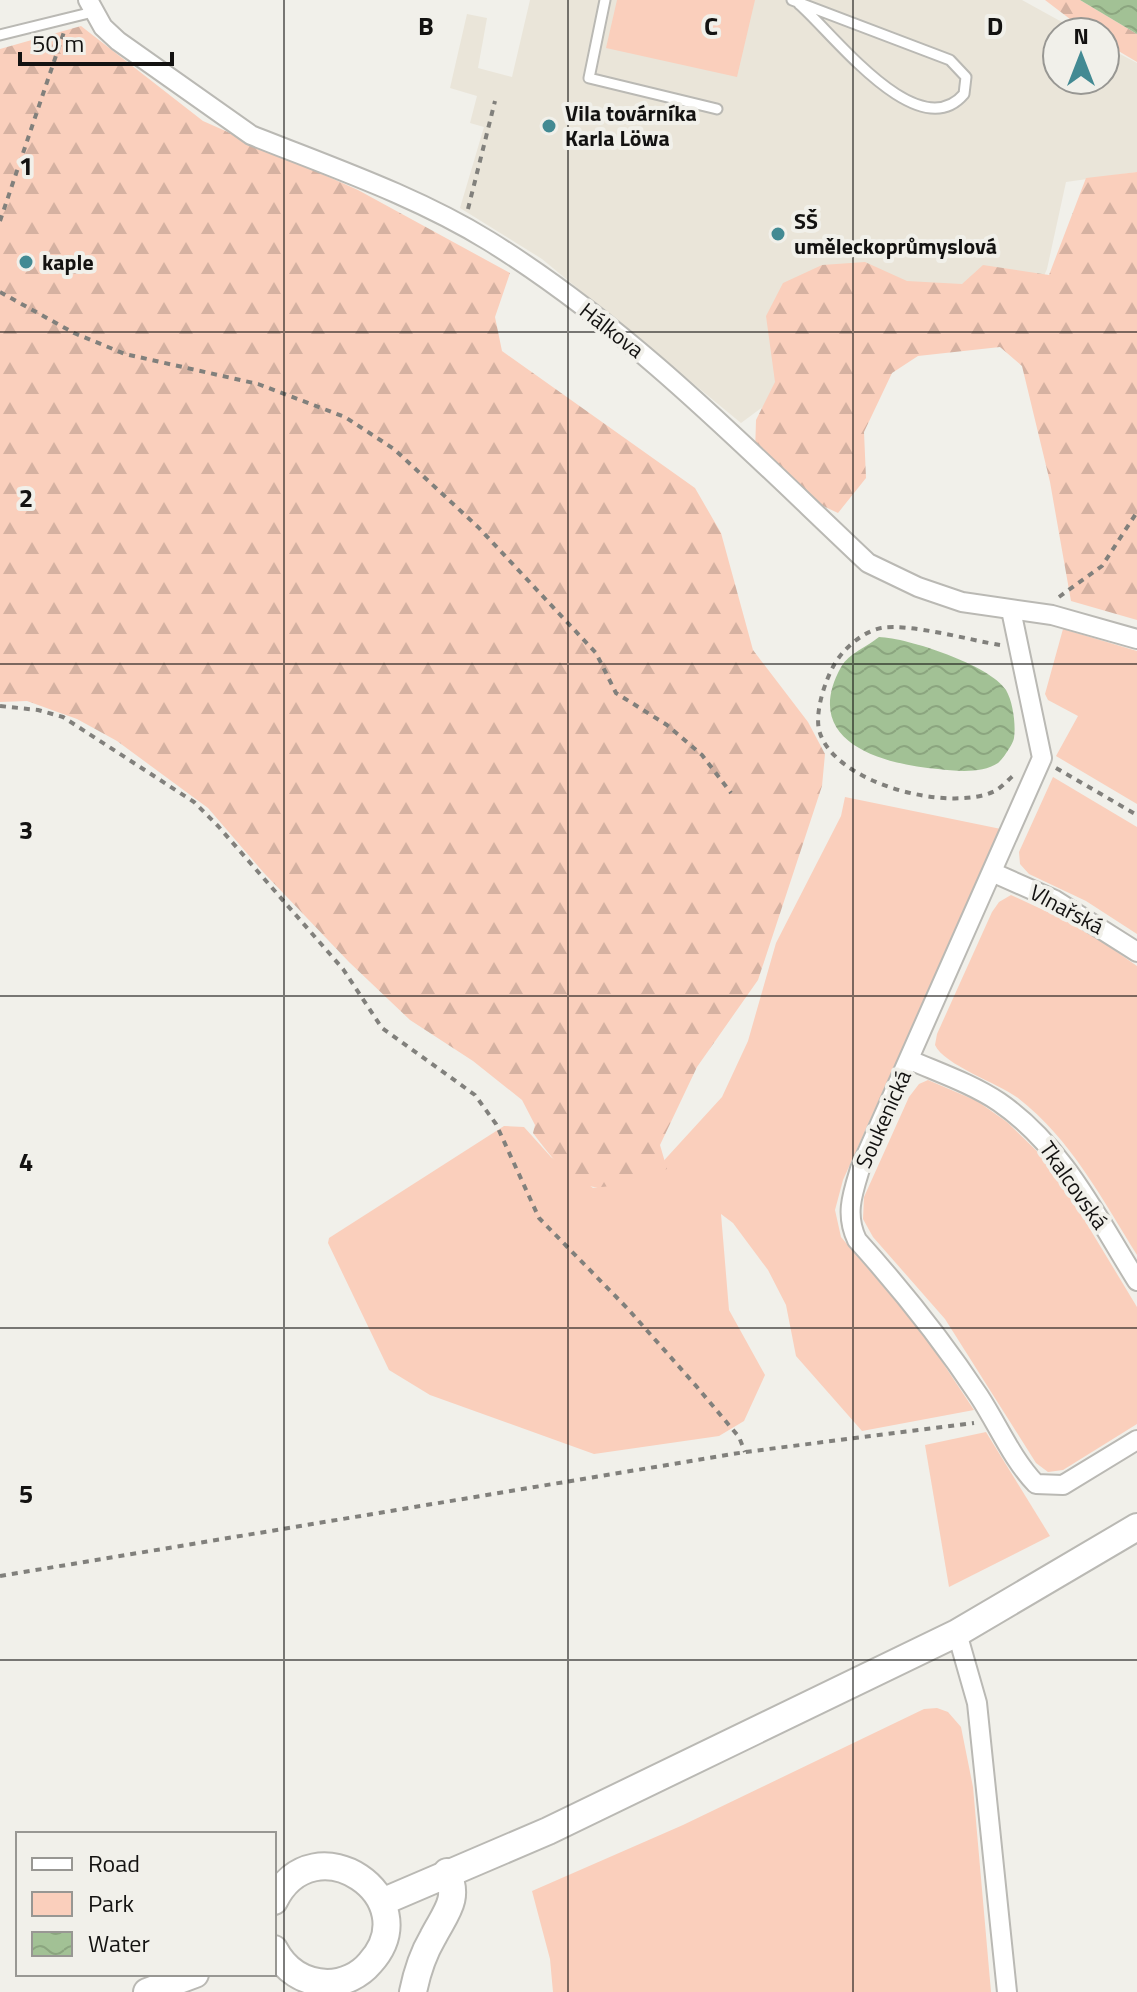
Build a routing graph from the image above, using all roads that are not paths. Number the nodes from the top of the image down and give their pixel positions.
1 (605, 0) edge
2 (795, 2) edge
3 (91, 6) edge
4 (0, 35) edge
5 (717, 109) dead end
6 (1011, 610) junction
7 (1137, 639) edge
8 (994, 873) junction
9 (1137, 952) edge
10 (910, 1060) junction
11 (1137, 1281) edge
12 (1137, 1440) edge
13 (1137, 1527) edge
14 (957, 1633) junction
15 (447, 1872) junction
16 (276, 1898) edge
17 (382, 1902) junction
18 (276, 1952) edge
19 (190, 1976) edge
20 (351, 1986) edge
21 (147, 1992) edge
22 (413, 1992) edge
23 (1007, 1992) edge

1 - 5 lane
2 - 2 lane
3 - 4 lane
3 - 6 street, Hálkova
6 - 7 street, Hálkova
6 - 8 street, Soukenická
8 - 9 street, Vlnařská
8 - 10 street, Soukenická
10 - 11 street, Tkalcovská
10 - 12 street, Soukenická
13 - 14 main road
14 - 15 main road
14 - 23 street
15 - 17 main road
15 - 22 main road
16 - 17 main road
17 - 20 main road
18 - 20 main road
19 - 21 main road

